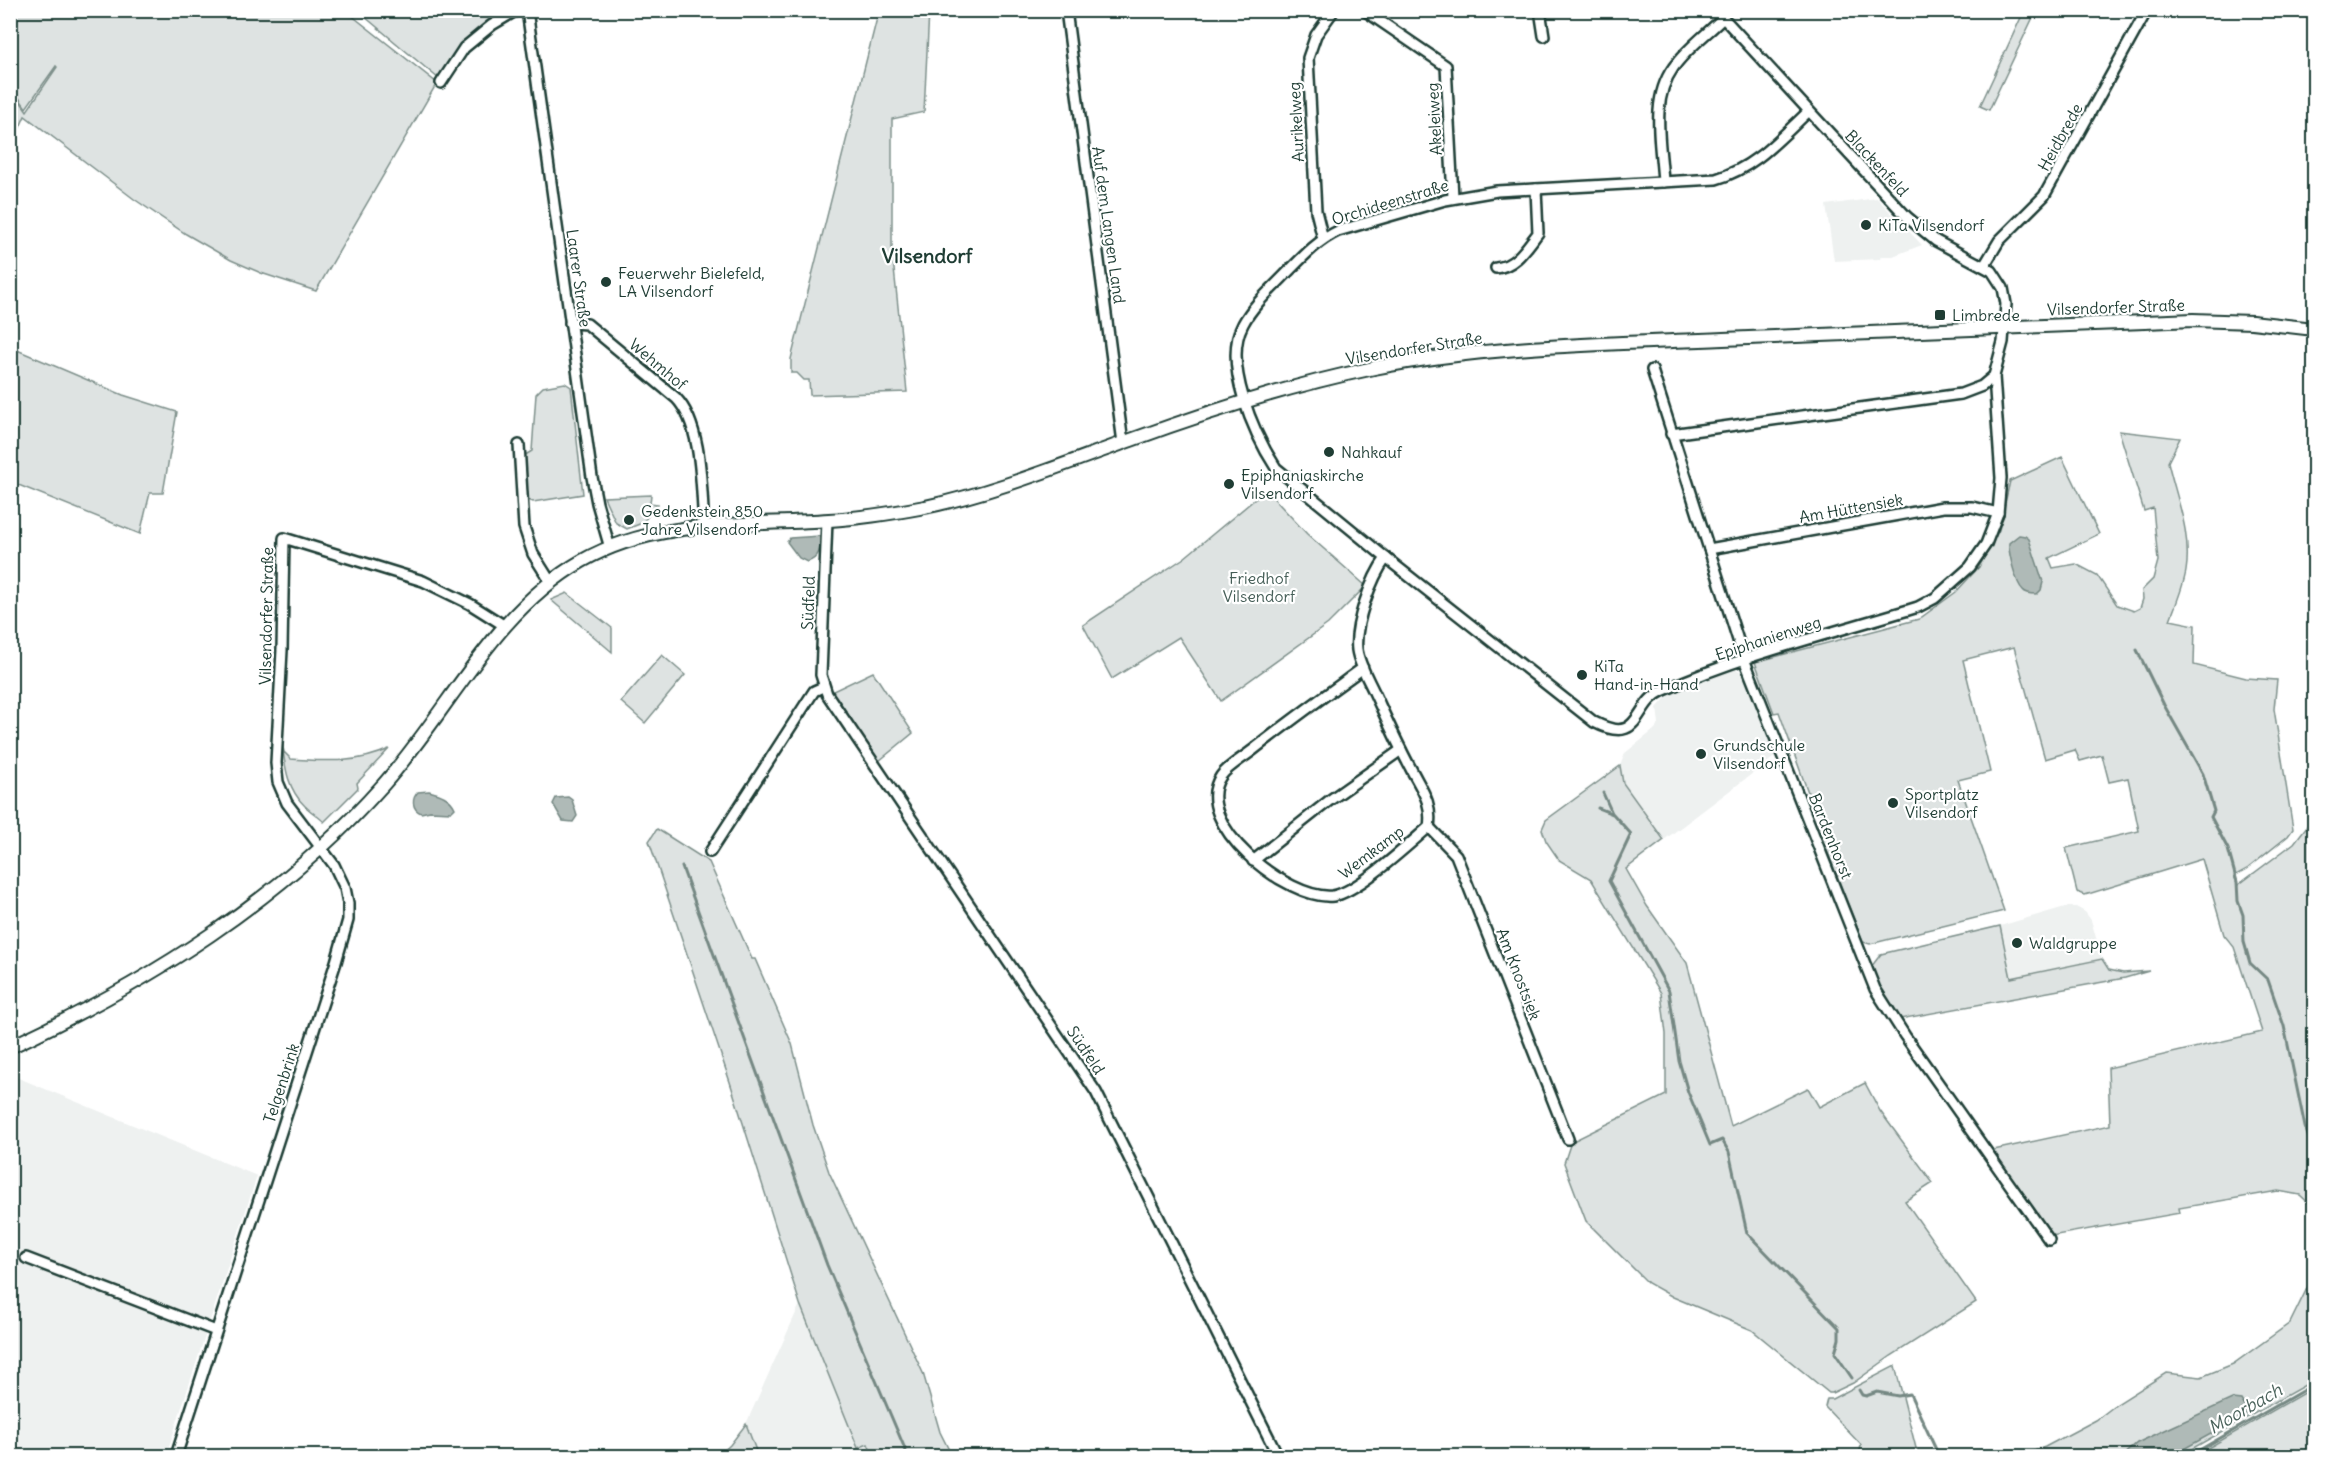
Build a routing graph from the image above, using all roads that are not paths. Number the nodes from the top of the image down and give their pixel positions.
1 (517, 10) edge
2 (527, 10) edge
3 (1066, 10) edge
4 (1334, 10) edge
5 (1364, 10) edge
6 (1540, 10) edge
7 (1716, 10) edge
8 (2148, 10) edge
9 (1723, 18) junction
10 (1544, 36) dead end
11 (441, 83) dead end
12 (1809, 111) junction
13 (1663, 182) junction
14 (1536, 189) junction
15 (1454, 198) junction
16 (1323, 239) junction
17 (1984, 266) junction
18 (1496, 268) dead end
19 (570, 323) junction
20 (2004, 328) junction
21 (2314, 329) edge
22 (1652, 370) dead end
23 (1994, 376) junction
24 (1245, 402) junction
25 (1671, 434) junction
26 (1124, 442) junction
27 (519, 445) dead end
28 (1998, 513) junction
29 (827, 520) junction
30 (704, 526) junction
31 (610, 548) junction
32 (1709, 549) junction
33 (1386, 558) junction
34 (550, 581) junction
35 (505, 626) junction
36 (1744, 659) junction
37 (1363, 668) junction
38 (823, 687) junction
39 (1401, 750) junction
40 (1429, 827) junction
41 (320, 848) junction
42 (710, 852) dead end
43 (1253, 861) junction
44 (10, 1047) edge
45 (1568, 1139) dead end
46 (2049, 1240) dead end
47 (26, 1258) dead end
48 (216, 1331) junction
49 (176, 1456) edge
50 (1278, 1456) edge

1 - 11 street
2 - 19 street, Laarer Straße
3 - 26 street, Auf dem Langen Land
4 - 16 street, Aurikelweg
5 - 15 street, Akeleiweg
6 - 10 street
7 - 9 street, Blackenfeld
8 - 17 street, Heidbrede
9 - 12 street, Blackenfeld
9 - 13 street
12 - 13 street, Orchideenstraße
12 - 17 street, Blackenfeld
13 - 14 street, Orchideenstraße
14 - 15 street, Orchideenstraße
14 - 18 street
15 - 16 street, Orchideenstraße
16 - 24 street, Orchideenstraße
17 - 20 street, Blackenfeld
19 - 30 street, Wehmhof
19 - 31 street, Laarer Straße
20 - 21 main road, Vilsendorfer Straße
20 - 23 street, Epiphanienweg
20 - 24 main road, Vilsendorfer Straße
22 - 25 street, Bardenhorst
23 - 25 street
23 - 28 street, Epiphanienweg
24 - 26 main road, Vilsendorfer Straße
24 - 33 street, Epiphanienweg
25 - 32 street, Bardenhorst
26 - 29 main road, Vilsendorfer Straße
27 - 34 street
28 - 32 street, Am Hüttensiek
28 - 36 street, Epiphanienweg
29 - 30 main road, Vilsendorfer Straße
29 - 38 street, Südfeld
30 - 31 main road, Vilsendorfer Straße
31 - 34 main road, Vilsendorfer Straße
32 - 36 street, Bardenhorst
33 - 36 street, Epiphanienweg
33 - 37 street, Wemkamp
34 - 35 main road, Vilsendorfer Straße
35 - 41 main road, Vilsendorfer Straße
35 - 41 street, Vilsendorfer Straße
36 - 46 street, Bardenhorst
37 - 39 street, Wemkamp
37 - 43 street, Wemkamp
38 - 42 street
38 - 50 street, Südfeld
39 - 40 street, Wemkamp
39 - 43 street
40 - 43 street, Wemkamp
40 - 45 street, Am Knostsiek
41 - 44 main road, Vilsendorfer Straße
41 - 48 street, Telgenbrink
47 - 48 street
48 - 49 street, Telgenbrink

